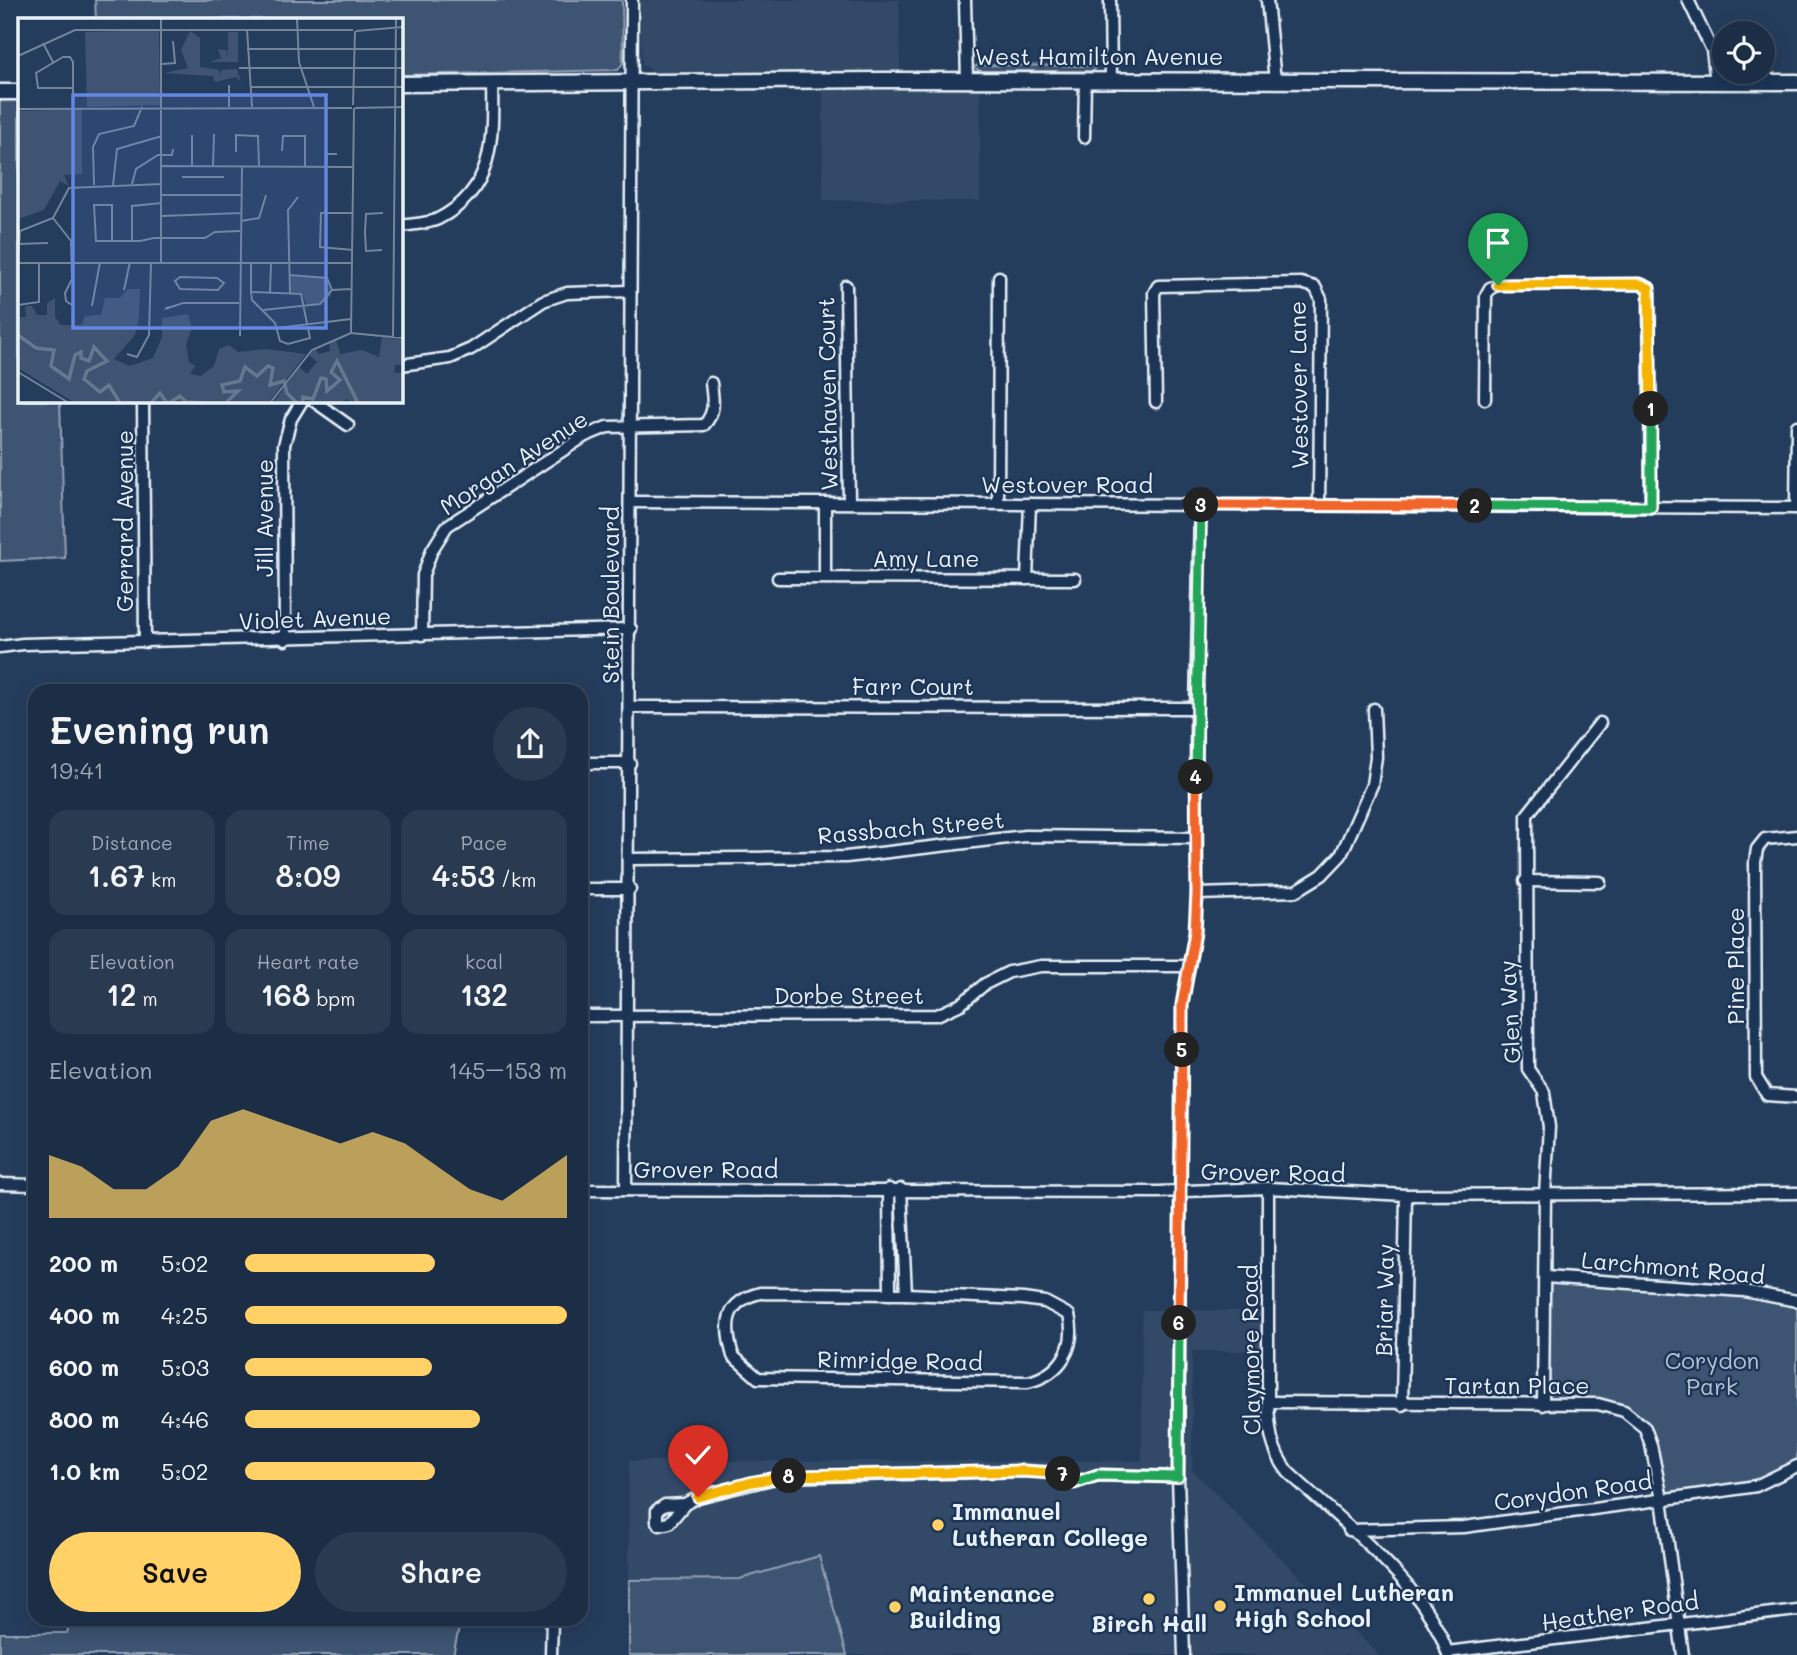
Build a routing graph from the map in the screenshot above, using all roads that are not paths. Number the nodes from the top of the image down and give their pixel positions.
1 (632, 0) edge
2 (965, 0) edge
3 (1110, 0) edge
4 (1267, 0) edge
5 (1688, 0) edge
6 (1712, 50) edge
7 (633, 80) junction
8 (967, 80) junction
9 (1085, 81) junction
10 (1111, 81) junction
11 (1275, 81) junction
12 (492, 82) junction
13 (1712, 82) edge
14 (1775, 82) edge
15 (1797, 82) edge
16 (402, 84) edge
17 (0, 92) edge
18 (18, 92) edge
19 (1084, 137) dead end
20 (402, 226) edge
21 (999, 277) dead end
22 (846, 286) dead end
23 (629, 291) junction
24 (402, 365) edge
25 (711, 383) dead end
26 (1485, 399) dead end
27 (144, 402) edge
28 (301, 402) edge
29 (315, 402) edge
30 (1156, 402) dead end
31 (348, 425) dead end
32 (629, 426) junction
33 (1797, 426) edge
34 (631, 502) junction
35 (849, 502) junction
36 (825, 503) junction
37 (998, 503) junction
38 (1030, 504) junction
39 (1200, 505) junction
40 (1319, 505) junction
41 (1651, 507) junction
42 (1797, 508) edge
43 (825, 577) junction
44 (778, 579) dead end
45 (1027, 579) junction
46 (1075, 579) dead end
47 (631, 629) junction
48 (422, 635) junction
49 (285, 640) junction
50 (145, 642) junction
51 (0, 647) edge
52 (630, 707) junction
53 (1196, 708) junction
54 (1374, 709) dead end
55 (1600, 723) dead end
56 (588, 763) edge
57 (630, 763) junction
58 (1797, 836) edge
59 (1196, 838) junction
60 (630, 859) junction
61 (1525, 881) junction
62 (1600, 882) dead end
63 (588, 889) edge
64 (630, 889) junction
65 (1197, 894) junction
66 (1188, 966) junction
67 (588, 1016) edge
68 (628, 1016) junction
69 (1797, 1097) edge
70 (0, 1184) edge
71 (28, 1185) edge
72 (1268, 1188) junction
73 (889, 1189) junction
74 (901, 1189) junction
75 (588, 1190) edge
76 (626, 1190) junction
77 (1182, 1192) junction
78 (1797, 1193) edge
79 (1545, 1194) junction
80 (1406, 1195) junction
81 (1545, 1277) junction
82 (890, 1294) junction
83 (906, 1294) junction
84 (1797, 1301) edge
85 (1268, 1402) junction
86 (1402, 1405) junction
87 (1543, 1405) junction
88 (1797, 1466) edge
89 (1178, 1477) junction
90 (1662, 1499) junction
91 (685, 1504) dead end
92 (1349, 1530) junction
93 (1797, 1610) edge
94 (1679, 1623) junction
95 (552, 1626) edge
96 (1447, 1654) edge
97 (551, 1655) edge
98 (1184, 1655) edge
99 (1683, 1655) edge

1 - 7 street, Stein Boulevard
2 - 8 street
3 - 10 street
4 - 11 street
5 - 6 street
7 - 8 street, West Hamilton Avenue
7 - 12 street, West Hamilton Avenue
7 - 23 street, Stein Boulevard
8 - 9 street, West Hamilton Avenue
9 - 10 street, West Hamilton Avenue
9 - 19 street
10 - 11 street, West Hamilton Avenue
11 - 13 street, West Hamilton Avenue
12 - 16 street, West Hamilton Avenue
12 - 20 street
14 - 15 street, West Hamilton Avenue
17 - 18 street
21 - 37 street
22 - 35 street, Westhaven Court
23 - 24 street
23 - 32 street, Stein Boulevard
25 - 32 street, Morgan Avenue
26 - 41 street
27 - 50 street, Gerrard Avenue
28 - 49 street, Jill Avenue
29 - 31 street
30 - 40 street, Westover Lane
32 - 34 street, Stein Boulevard
32 - 48 street, Morgan Avenue
33 - 42 street
34 - 36 street, Westover Road
34 - 47 street, Stein Boulevard
35 - 36 street, Westover Road
35 - 37 street, Westover Road
36 - 43 street
37 - 38 street, Westover Road
38 - 39 street, Westover Road
38 - 45 street
39 - 40 street, Westover Road
39 - 53 street
40 - 41 street, Westover Road
41 - 42 street, Westover Road
43 - 44 street, Amy Lane
43 - 45 street, Amy Lane
45 - 46 street, Amy Lane
47 - 48 street, Violet Avenue
47 - 52 street, Stein Boulevard
48 - 49 street, Violet Avenue
49 - 50 street, Violet Avenue
50 - 51 street, Violet Avenue
52 - 53 street, Farr Court
52 - 57 street, Stein Boulevard
53 - 59 street
54 - 65 street
55 - 61 street, Glen Way
56 - 57 street
57 - 60 street, Stein Boulevard
58 - 69 street, Pine Place
59 - 60 street, Rassbach Street
59 - 65 street
60 - 64 street, Stein Boulevard
61 - 62 street
61 - 79 street, Glen Way
63 - 64 street
64 - 68 street, Stein Boulevard
65 - 66 street
66 - 68 street, Dorbe Street
66 - 77 street
67 - 68 street, Dorbe Street
68 - 76 street, Stein Boulevard
70 - 71 street
72 - 77 street, Grover Road
72 - 80 street, Grover Road
72 - 85 street, Claymore Road
73 - 74 street, Grover Road
73 - 76 street, Grover Road
73 - 82 street
74 - 77 street, Grover Road
74 - 83 street
75 - 76 street, Grover Road
77 - 89 street
78 - 79 street, Grover Road
79 - 80 street, Grover Road
79 - 81 street, Glen Way
80 - 86 street, Briar Way
81 - 84 street, Larchmont Road
81 - 87 street, Glen Way
82 - 83 street, Rimridge Road
82 - 83 street, Rimridge Road
85 - 86 street, Tartan Place
85 - 92 street, Claymore Road
86 - 87 street, Tartan Place
87 - 90 street, Tartan Place
88 - 90 street, Corydon Road
89 - 91 street
89 - 98 street
90 - 92 street, Corydon Road
90 - 94 street, Tartan Place
92 - 96 street, Claymore Road
93 - 94 street, Heather Road
94 - 96 street, Heather Road
94 - 99 street, Tartan Place
95 - 97 street

